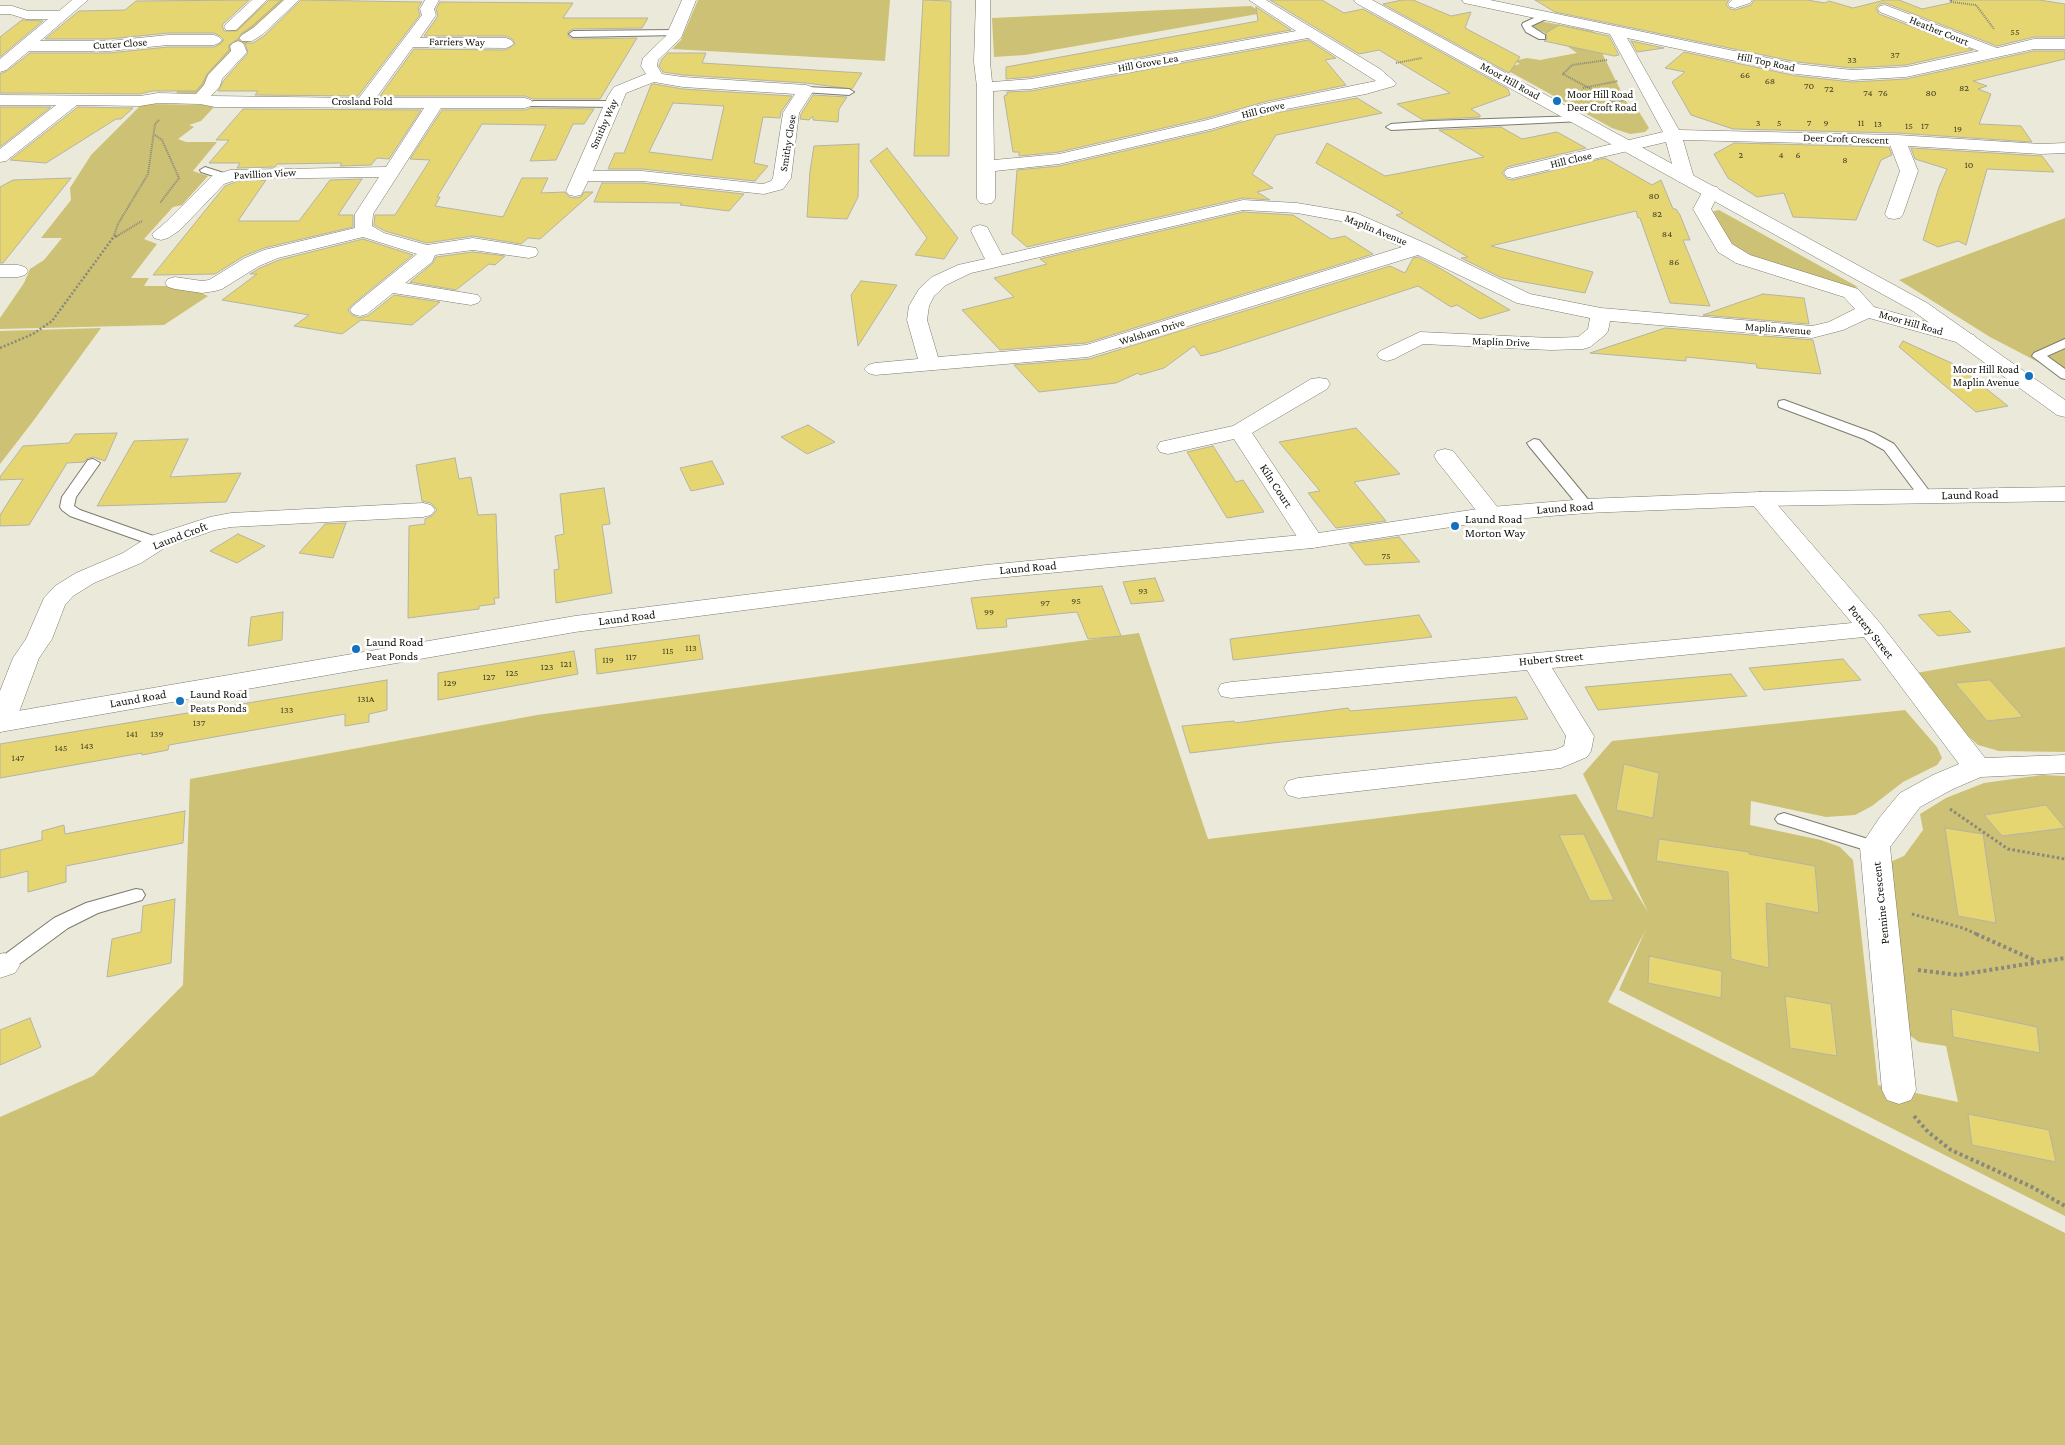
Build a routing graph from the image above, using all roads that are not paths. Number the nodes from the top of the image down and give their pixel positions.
1 (81, 0) edge
2 (260, 0) edge
3 (292, 0) edge
4 (432, 0) edge
5 (688, 0) edge
6 (984, 0) edge
7 (1256, 0) edge
8 (1361, 0) edge
9 (1481, 1) edge
10 (1884, 9) dead end
11 (0, 10) edge
12 (62, 15) junction
13 (1545, 16) junction
14 (231, 27) dead end
15 (1615, 30) junction
16 (1310, 33) junction
17 (573, 34) dead end
18 (675, 34) junction
19 (1542, 37) dead end
20 (214, 40) dead end
21 (409, 42) junction
22 (506, 43) dead end
23 (2065, 44) edge
24 (26, 46) junction
25 (1994, 52) junction
26 (0, 67) edge
27 (653, 77) junction
28 (986, 86) junction
29 (806, 90) junction
30 (849, 92) dead end
31 (200, 98) junction
32 (0, 100) edge
33 (72, 101) junction
34 (364, 102) junction
35 (436, 102) junction
36 (529, 104) joint
37 (612, 104) junction
38 (1579, 119) junction
39 (1391, 127) dead end
40 (1672, 134) junction
41 (1897, 140) junction
42 (1629, 147) junction
43 (2065, 148) edge
44 (0, 157) edge
45 (986, 166) junction
46 (205, 170) dead end
47 (391, 172) junction
48 (1513, 173) dead end
49 (581, 176) junction
50 (226, 177) junction
51 (1685, 178) junction
52 (1711, 191) junction
53 (574, 192) dead end
54 (986, 199) dead end
55 (1894, 214) dead end
56 (365, 231) junction
57 (980, 231) dead end
58 (161, 234) dead end
59 (1420, 248) junction
60 (427, 251) junction
61 (529, 252) dead end
62 (996, 262) junction
63 (175, 283) dead end
64 (390, 286) junction
65 (471, 299) dead end
66 (360, 310) dead end
67 (1867, 311) junction
68 (1602, 314) junction
69 (1967, 339) junction
70 (2065, 343) edge
71 (1387, 355) dead end
72 (930, 365) junction
73 (874, 369) dead end
74 (2065, 375) edge
75 (1319, 384) dead end
76 (1784, 404) dead end
77 (2065, 410) edge
78 (1240, 431) junction
79 (1534, 443) dead end
80 (1168, 447) dead end
81 (1445, 456) dead end
82 (93, 463) dead end
83 (2065, 494) edge
84 (1926, 496) junction
85 (1760, 500) junction
86 (1586, 506) junction
87 (423, 510) dead end
88 (1491, 514) junction
89 (1312, 541) junction
90 (157, 542) junction
91 (1870, 629) junction
92 (1534, 660) junction
93 (1231, 690) dead end
94 (0, 723) edge
95 (2065, 764) edge
96 (1977, 768) junction
97 (1298, 788) dead end
98 (1784, 819) dead end
99 (1875, 847) junction
100 (136, 895) dead end
101 (2, 966) edge
102 (1899, 1090) road end

1 - 12 street
2 - 14 street
3 - 31 street
4 - 21 street, Farriers Way
5 - 18 street
6 - 28 street
7 - 16 street, Hill Grove
8 - 38 street, Moor Hill Road
9 - 13 street, Hill Top Road
10 - 25 street, Heather Court
11 - 12 street
12 - 24 street
13 - 15 street, Hill Top Road
13 - 19 lane
15 - 25 street, Hill Top Road
15 - 40 street
16 - 28 street, Hill Grove Lea
16 - 45 street, Hill Grove
17 - 18 lane
18 - 27 street
20 - 24 street, Cutter Close
21 - 22 street, Farriers Way
21 - 34 street, Farriers Way
23 - 25 street, Hill Top Road
24 - 26 street
27 - 29 street
27 - 37 street, Smithy Way
28 - 45 street
29 - 30 lane
29 - 49 street, Smithy Close
31 - 33 street, Crosland Fold
31 - 34 street, Crosland Fold
32 - 33 street, Crosland Fold
33 - 44 street
34 - 35 street, Crosland Fold
35 - 36 street, Crosland Fold
35 - 47 street
36 - 37 lane
37 - 49 street, Smithy Way
38 - 39 lane
38 - 42 street, Moor Hill Road
40 - 41 street, Deer Croft Crescent
40 - 42 street, Deer Croft Crescent
40 - 51 street
41 - 43 street, Deer Croft Crescent
41 - 55 street
42 - 48 street, Hill Close
42 - 51 street, Moor Hill Road
45 - 54 street
46 - 50 lane
47 - 50 street, Pavillion View
47 - 56 street
49 - 53 street, Smithy Way
50 - 58 street, Pavillion View
51 - 52 street, Moor Hill Road
52 - 67 street, Moor Hill Road
52 - 69 street, Moor Hill Road
56 - 60 street
56 - 63 street
57 - 62 street
59 - 62 street, Maplin Avenue
59 - 68 street, Maplin Avenue
59 - 72 street, Walsham Drive
60 - 61 street
60 - 64 street
62 - 72 street, Maplin Avenue
64 - 65 street
64 - 66 street
67 - 68 street, Maplin Avenue
67 - 69 street, Moor Hill Road
68 - 71 street, Maplin Drive
69 - 77 street, Moor Hill Road
70 - 74 lane
72 - 73 street, Walsham Drive
75 - 78 street
76 - 84 lane
78 - 80 street
78 - 89 street, Kiln Court
79 - 86 lane
81 - 88 street
82 - 90 lane
83 - 84 street, Laund Road
84 - 85 street, Laund Road
85 - 86 street, Laund Road
85 - 91 street, Pottery Street
86 - 88 street, Laund Road
87 - 90 street, Laund Croft
88 - 89 street, Laund Road
89 - 94 street, Laund Road
90 - 94 street, Laund Croft
91 - 92 street, Hubert Street
91 - 96 street, Pottery Street
92 - 93 street, Hubert Street
92 - 97 street
95 - 96 street, Pennine Crescent
96 - 99 street, Pennine Crescent
98 - 99 lane
99 - 102 street, Pennine Crescent
100 - 101 lane

